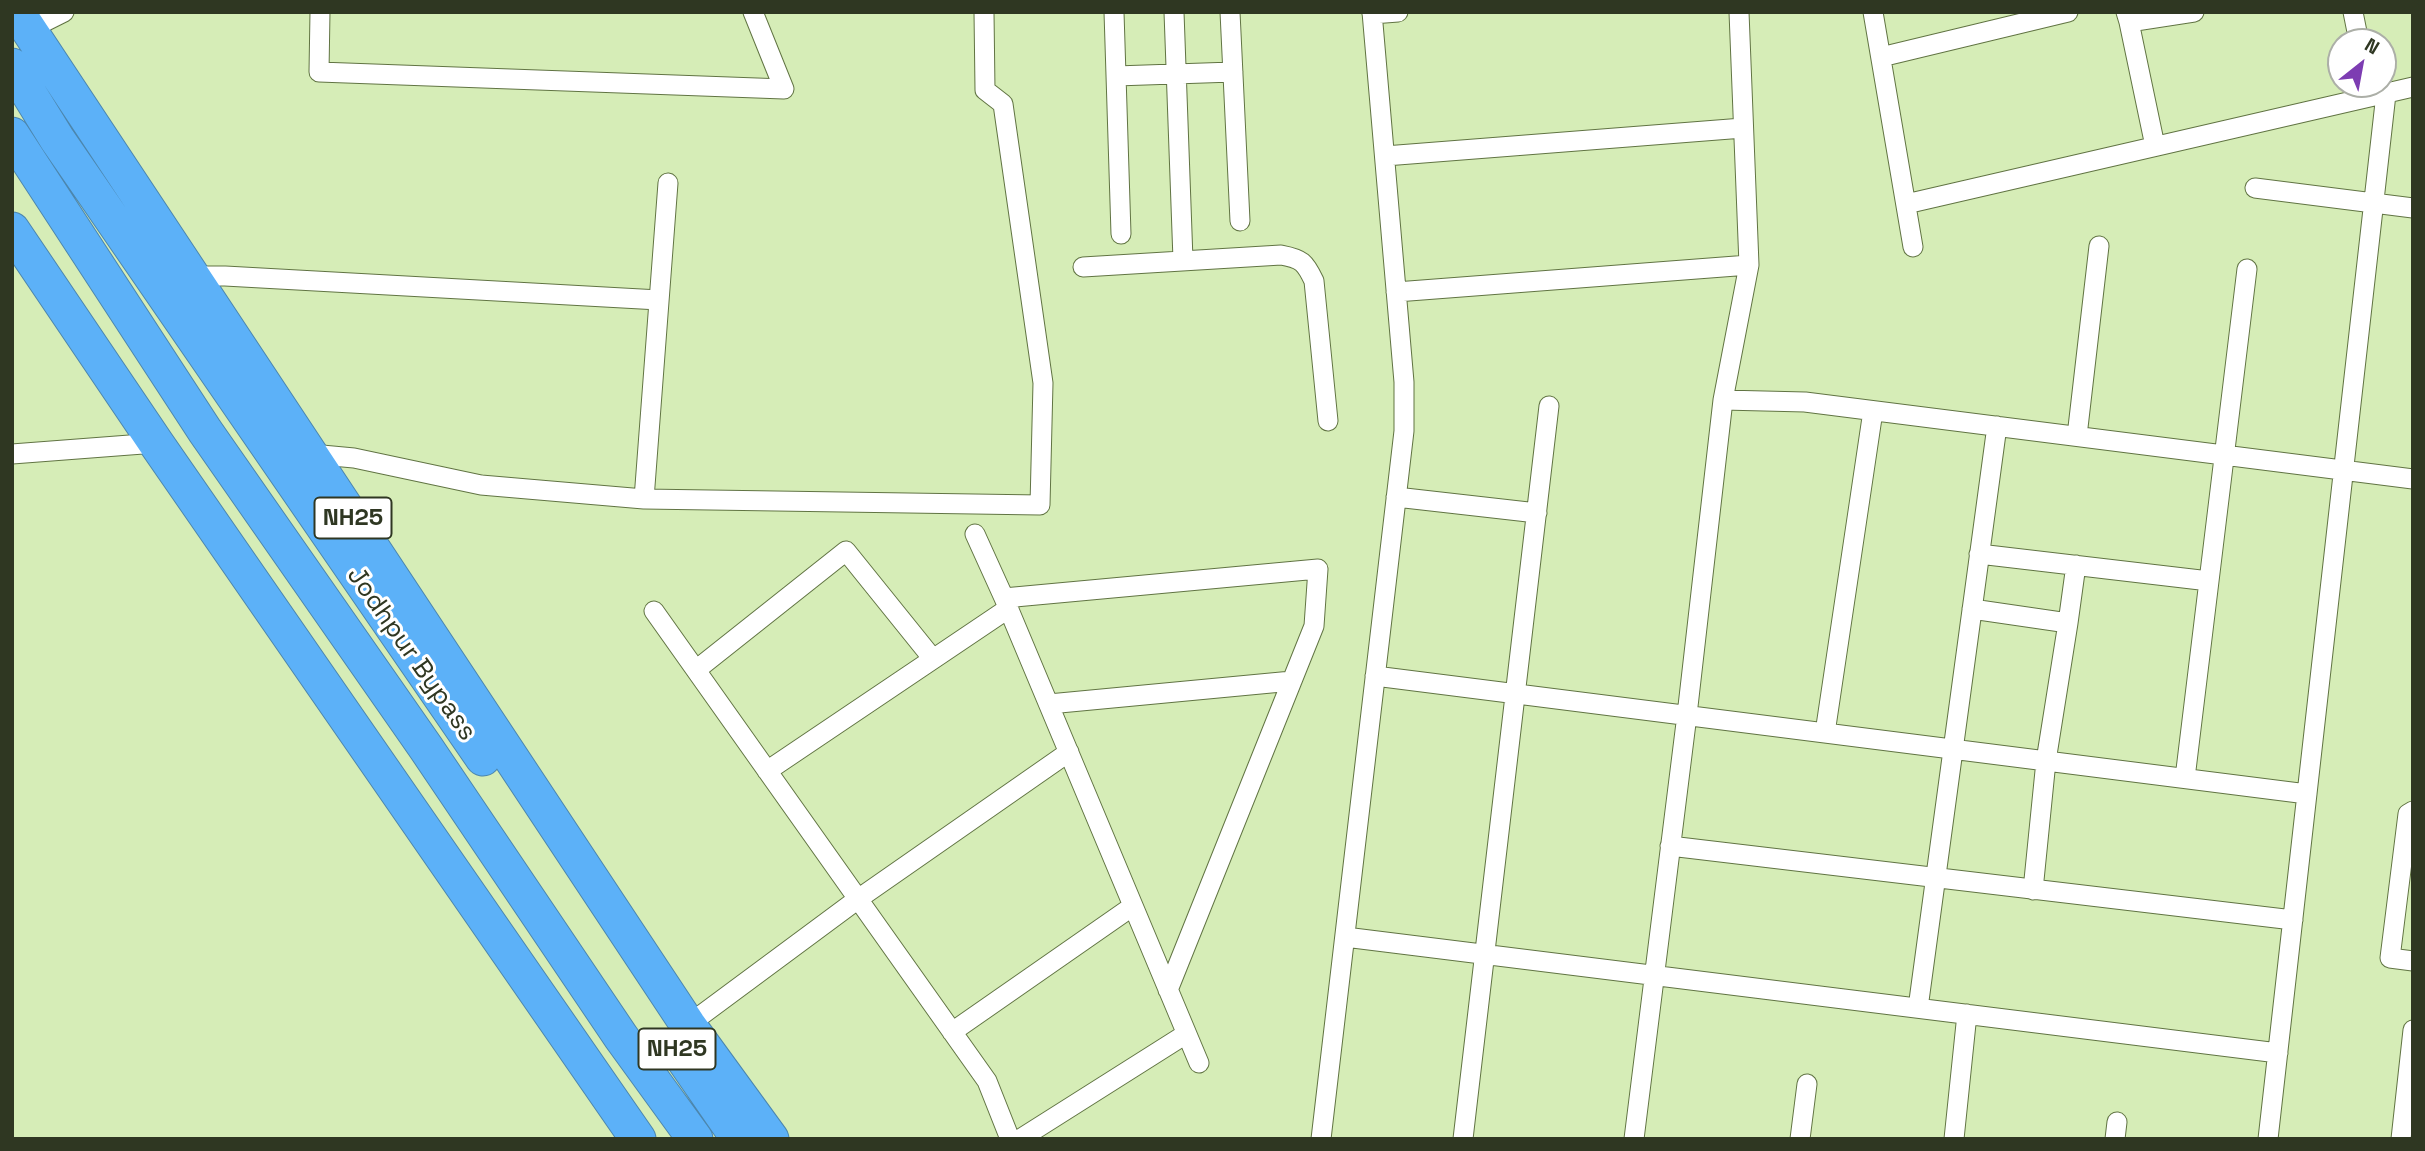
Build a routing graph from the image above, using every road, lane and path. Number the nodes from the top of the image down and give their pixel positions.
1 (64, 12) edge
2 (320, 12) edge
3 (753, 12) edge
4 (984, 12) edge
5 (1114, 12) edge
6 (1174, 12) edge
7 (1230, 12) edge
8 (1398, 12) edge
9 (1738, 12) edge
10 (1873, 12) edge
11 (2068, 12) edge
12 (2194, 12) edge
13 (1372, 13) edge
14 (2127, 17) edge
15 (22, 21) edge
16 (1992, 21) edge
17 (1881, 57) junction
18 (12, 66) edge
19 (1233, 72) junction
20 (1176, 74) junction
21 (1116, 76) junction
22 (2350, 98) edge
23 (2374, 98) edge
24 (1744, 128) junction
25 (12, 135) edge
26 (2155, 146) junction
27 (1385, 156) junction
28 (668, 183) dead end
29 (2255, 188) dead end
30 (2373, 203) junction
31 (1906, 204) junction
32 (2413, 208) edge
33 (1240, 221) dead end
34 (12, 230) edge
35 (1121, 234) dead end
36 (2099, 246) dead end
37 (1913, 247) dead end
38 (1183, 260) junction
39 (22, 261) edge
40 (1749, 265) junction
41 (1083, 267) dead end
42 (2247, 269) dead end
43 (193, 276) junction
44 (1396, 292) junction
45 (659, 300) junction
46 (1723, 400) junction
47 (1549, 406) dead end
48 (1873, 411) junction
49 (1328, 421) dead end
50 (1997, 426) junction
51 (2077, 436) junction
52 (156, 443) junction
53 (12, 454) edge
54 (311, 454) junction
55 (2224, 455) junction
56 (2343, 470) junction
57 (2413, 479) edge
58 (1396, 496) junction
59 (644, 499) junction
60 (1537, 513) junction
61 (975, 534) dead end
62 (1979, 554) junction
63 (2076, 565) junction
64 (2209, 581) junction
65 (1007, 603) junction
66 (1972, 609) junction
67 (654, 611) dead end
68 (2068, 624) junction
69 (933, 659) junction
70 (696, 670) junction
71 (1375, 676) junction
72 (1292, 681) junction
73 (1516, 694) junction
74 (1049, 704) junction
75 (1687, 715) junction
76 (1825, 733) junction
77 (1953, 749) junction
78 (1069, 752) junction
79 (2046, 761) junction
80 (768, 771) junction
81 (2185, 778) junction
82 (2307, 793) junction
83 (2413, 811) edge
84 (1670, 846) junction
85 (1936, 878) junction
86 (2033, 890) junction
87 (858, 899) junction
88 (1133, 906) junction
89 (2293, 920) junction
90 (1345, 937) junction
91 (1485, 955) junction
92 (2413, 961) edge
93 (1654, 976) junction
94 (1168, 990) junction
95 (1918, 1008) junction
96 (1967, 1014) junction
97 (688, 1025) junction
98 (2413, 1030) edge
99 (952, 1032) junction
100 (1186, 1034) junction
101 (2278, 1053) junction
102 (1199, 1063) dead end
103 (1807, 1084) dead end
104 (638, 1139) edge
105 (695, 1139) edge
106 (739, 1139) edge
107 (771, 1139) edge
108 (1010, 1139) edge
109 (1020, 1139) edge
110 (1321, 1139) edge
111 (1463, 1139) edge
112 (1634, 1139) edge
113 (1800, 1139) edge
114 (1954, 1139) edge
115 (2268, 1139) edge
116 (2401, 1139) edge

1 - 15 street
2 - 3 street
4 - 59 street
5 - 21 street
6 - 20 street
7 - 19 street
8 - 13 street
9 - 24 street
10 - 17 street
11 - 16 street
12 - 14 street
13 - 27 street
14 - 26 street
15 - 43 highway, NH25
16 - 17 street
17 - 31 street
18 - 106 highway, Jodhpur Bypass / NH25
19 - 20 street
19 - 33 street
20 - 21 street
20 - 38 street
21 - 35 street
22 - 26 street
23 - 30 street
24 - 27 street
24 - 40 street
25 - 105 highway, Jodhpur Bypass / NH25
26 - 31 street
27 - 44 street
28 - 45 street
29 - 30 street
30 - 32 street
30 - 56 street
31 - 37 street
34 - 39 highway
36 - 51 street
38 - 41 street
38 - 49 street
39 - 52 highway
40 - 44 street
40 - 46 street
42 - 55 street
43 - 45 street
43 - 54 highway, NH25
44 - 58 street
45 - 59 street
46 - 48 street
46 - 75 street
47 - 60 street
48 - 50 street
48 - 76 street
50 - 51 street
50 - 62 street
51 - 55 street
52 - 53 street
52 - 104 highway
54 - 59 street
54 - 97 highway, NH25
55 - 56 street
55 - 64 street
56 - 57 street
56 - 82 street
58 - 60 street
58 - 71 street
60 - 73 street
61 - 65 street
62 - 63 street
62 - 66 street
63 - 64 street
63 - 68 street
64 - 81 street
65 - 69 street
65 - 72 street
65 - 74 street
66 - 68 street
66 - 77 street
67 - 70 street
68 - 79 street
69 - 70 street
69 - 80 street
70 - 80 street
71 - 73 street
71 - 90 street
72 - 74 street
72 - 94 street
73 - 75 street
73 - 91 street
74 - 78 street
75 - 76 street
75 - 84 street
76 - 77 street
77 - 79 street
77 - 85 street
78 - 87 street
78 - 88 street
79 - 81 street
79 - 86 street
80 - 87 street
81 - 82 street
82 - 89 street
83 - 92 street
84 - 85 street
84 - 93 street
85 - 86 street
85 - 95 street
86 - 89 street
87 - 97 street
87 - 99 street
88 - 94 street
88 - 99 street
89 - 101 street
90 - 91 street
90 - 110 street
91 - 93 street
91 - 111 street
93 - 95 street
93 - 112 street
94 - 100 street
95 - 96 street
96 - 101 street
96 - 114 street
97 - 107 highway, NH25
98 - 116 street
99 - 108 street
100 - 102 street
100 - 109 street
101 - 115 street
103 - 113 street

